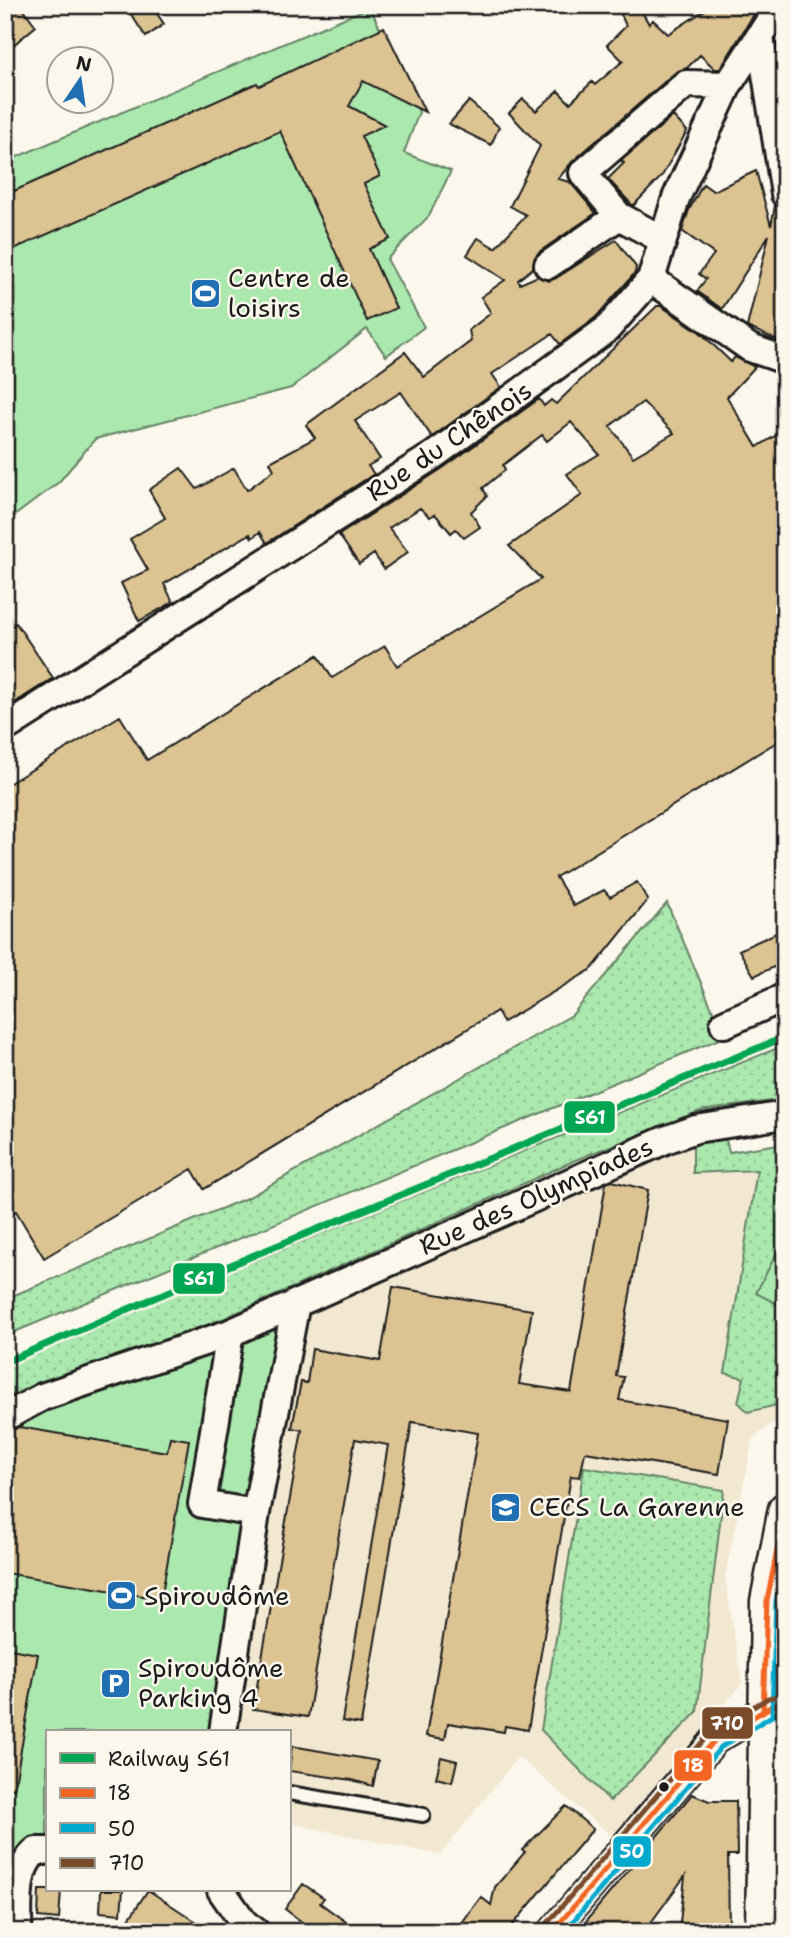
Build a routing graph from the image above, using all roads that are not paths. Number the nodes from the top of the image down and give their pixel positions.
1 (780, 5) edge
2 (760, 36) junction
3 (728, 85) junction
4 (785, 194) edge
5 (619, 216) junction
6 (663, 240) junction
7 (548, 265) dead end
8 (651, 279) junction
9 (785, 360) edge
10 (5, 728) edge
11 (785, 997) edge
12 (724, 1024) dead end
13 (785, 1115) edge
14 (296, 1303) junction
15 (230, 1333) junction
16 (5, 1417) edge
17 (785, 1509) edge
18 (256, 1513) junction
19 (785, 1601) edge
20 (766, 1626) junction
21 (774, 1708) edge
22 (223, 1730) edge
23 (290, 1794) edge
24 (423, 1815) dead end
25 (46, 1852) edge
26 (222, 1892) edge
27 (18, 1932) edge
28 (256, 1932) edge
29 (552, 1932) edge
30 (762, 1932) edge

1 - 2 street, Rue du Chênois
2 - 3 street, Rue du Chênois
2 - 4 street
3 - 5 street
3 - 6 street, Rue du Chênois
5 - 6 street
5 - 7 street
6 - 8 street, Rue du Chênois
8 - 9 street
8 - 10 street, Rue du Chênois
11 - 12 street
13 - 14 street, Rue des Olympiades
14 - 15 street, Rue des Olympiades
14 - 18 street
15 - 16 street, Rue des Olympiades
15 - 18 street
17 - 20 street
18 - 22 street
19 - 20 lane
20 - 21 street
21 - 29 street
21 - 30 street
23 - 24 lane
25 - 27 street
26 - 28 street

